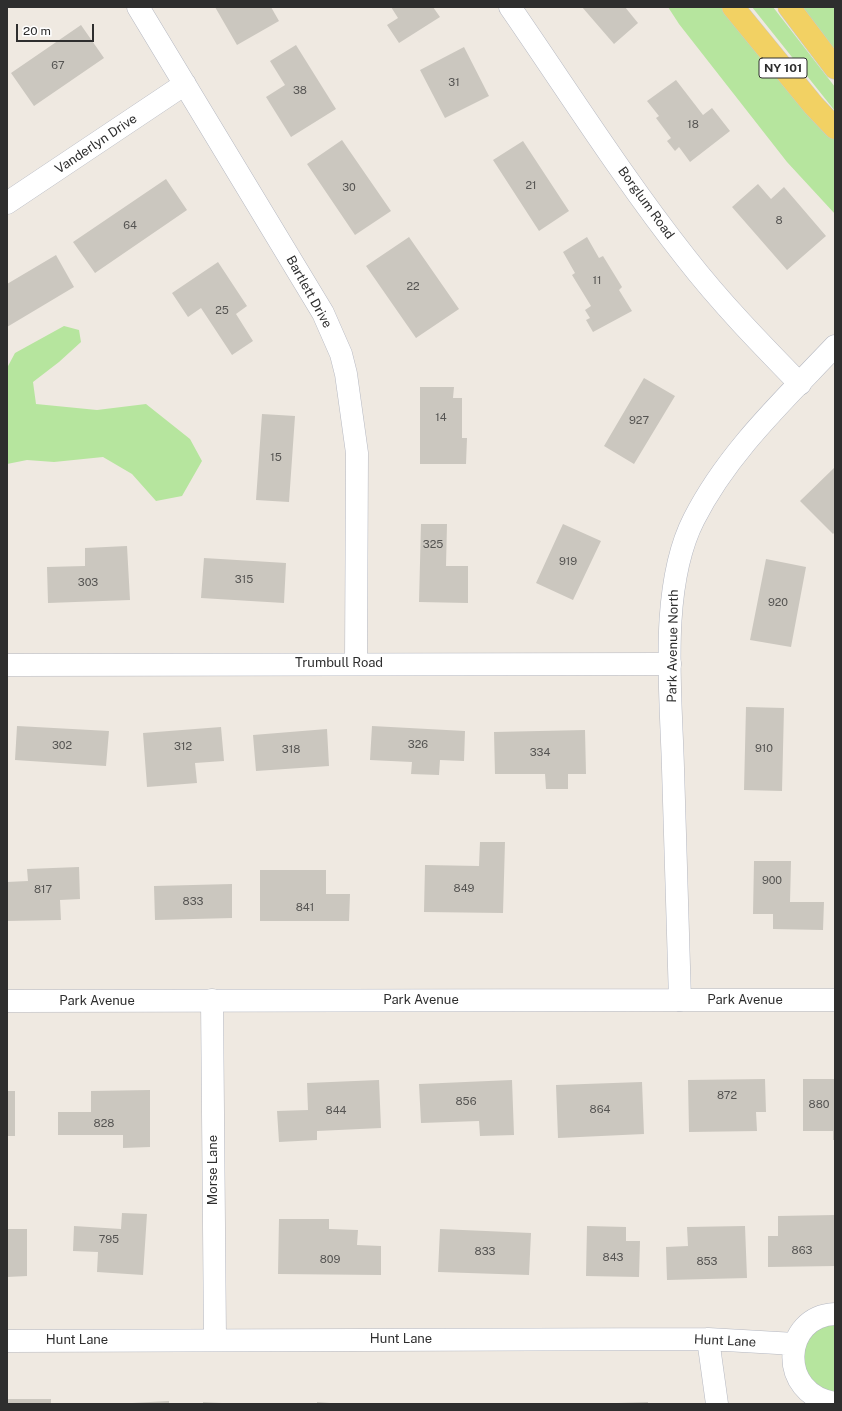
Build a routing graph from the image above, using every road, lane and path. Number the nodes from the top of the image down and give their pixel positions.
1 (138, 7) edge
2 (510, 7) edge
3 (733, 7) edge
4 (789, 7) edge
5 (835, 68) edge
6 (185, 84) junction
7 (835, 128) edge
8 (7, 203) edge
9 (835, 346) edge
10 (800, 384) junction
11 (356, 663) junction
12 (670, 664) junction
13 (7, 665) edge
14 (212, 1000) junction
15 (680, 1000) junction
16 (835, 1000) edge
17 (7, 1001) edge
18 (835, 1314) edge
19 (215, 1339) junction
20 (708, 1339) junction
21 (7, 1341) edge
22 (795, 1344) junction
23 (835, 1403) edge
24 (717, 1404) edge

1 - 6 street, Bartlett Drive
2 - 10 street, Borglum Road
3 - 7 main road, NY 101
4 - 5 main road, NY 101
6 - 8 street, Vanderlyn Drive
6 - 11 street, Bartlett Drive
9 - 10 street, Park Avenue North
10 - 12 street, Park Avenue North
11 - 12 street, Trumbull Road
11 - 13 street, Trumbull Road
12 - 15 street, Park Avenue North
14 - 15 street, Park Avenue
14 - 17 street, Park Avenue
14 - 19 street, Morse Lane
15 - 16 street, Park Avenue
18 - 22 street
19 - 20 street, Hunt Lane
19 - 21 street, Hunt Lane
20 - 22 street, Hunt Lane
20 - 24 street
22 - 23 street

